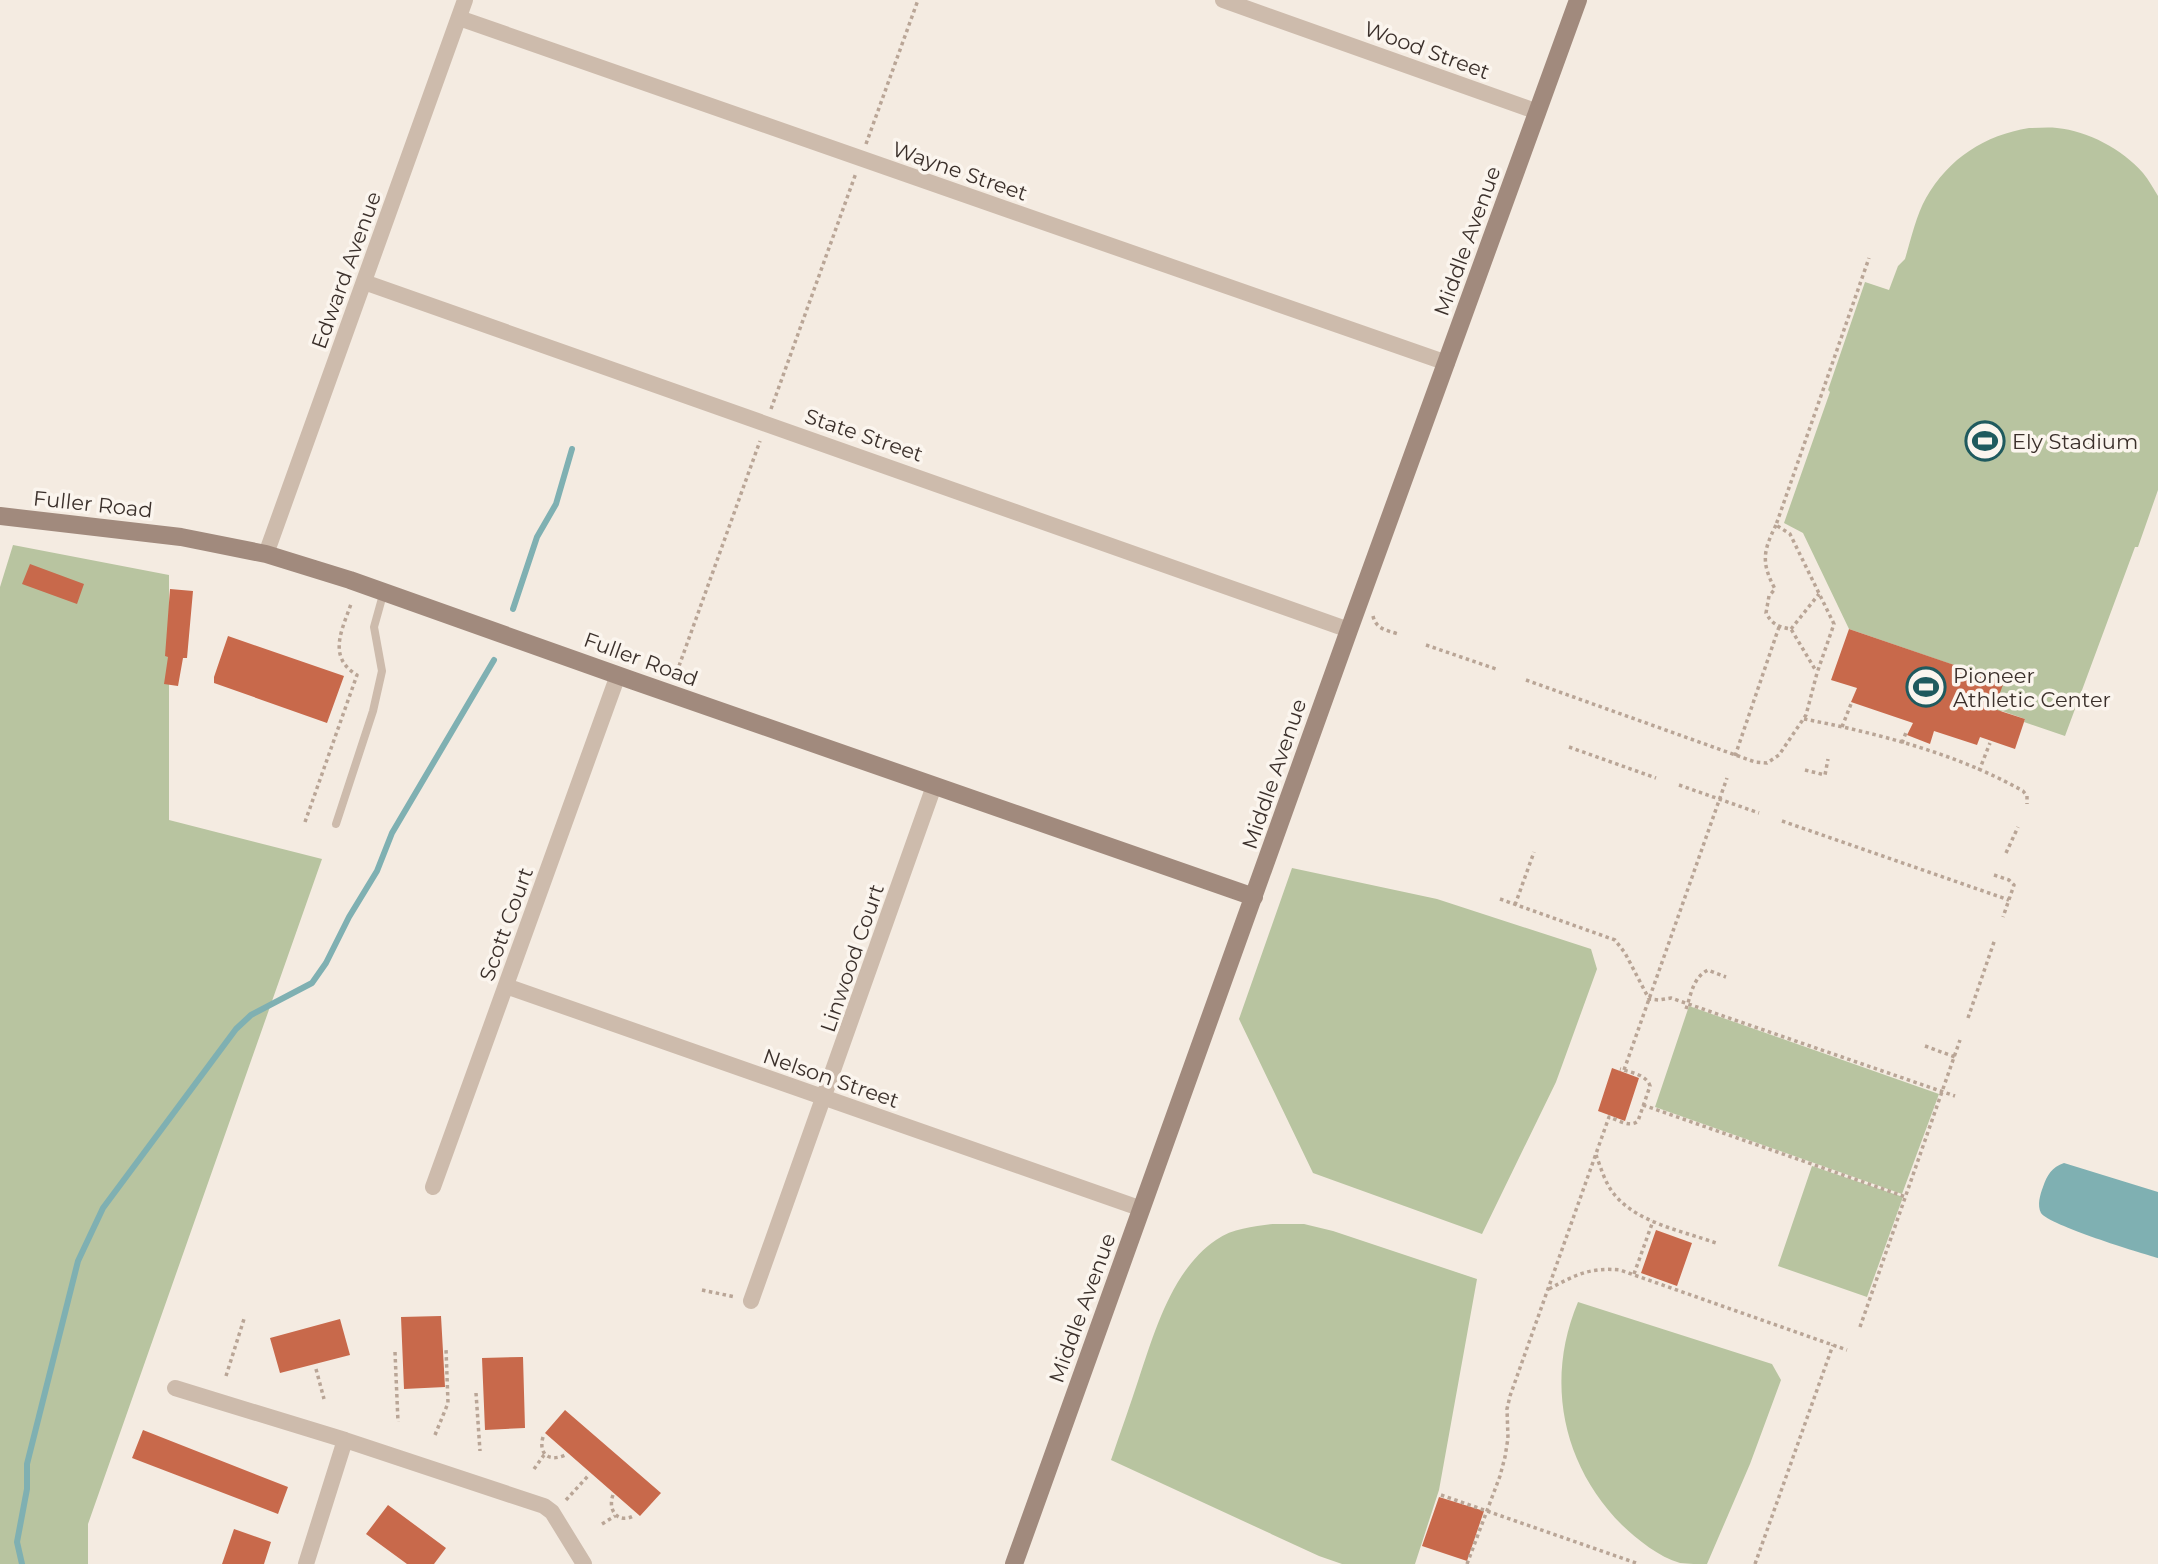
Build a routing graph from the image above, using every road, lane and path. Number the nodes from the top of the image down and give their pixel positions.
1 (466, 0) edge
2 (918, 0) edge
3 (1223, 0) edge
4 (1578, 0) edge
5 (459, 18) junction
6 (1538, 111) junction
7 (865, 146) dead end
8 (857, 171) dead end
9 (1869, 258) dead end
10 (364, 282) junction
11 (1447, 363) junction
12 (770, 411) dead end
13 (762, 435) dead end
14 (0, 516) edge
15 (1776, 525) junction
16 (266, 555) junction
17 (384, 592) junction
18 (1819, 594) junction
19 (351, 604) dead end
20 (1373, 610) dead end
21 (1779, 627) junction
22 (1791, 629) junction
23 (1349, 630) junction
24 (1398, 634) dead end
25 (1426, 645) dead end
26 (679, 666) dead end
27 (1496, 670) dead end
28 (1817, 673) junction
29 (618, 675) junction
30 (1526, 680) dead end
31 (1851, 704) dead end
32 (1804, 719) dead end
33 (1842, 727) junction
34 (1907, 730) dead end
35 (1902, 743) junction
36 (1990, 743) dead end
37 (1569, 747) dead end
38 (1735, 755) junction
39 (1828, 760) dead end
40 (1805, 770) dead end
41 (1979, 771) junction
42 (1656, 778) dead end
43 (1727, 778) dead end
44 (1679, 785) dead end
45 (934, 786) junction
46 (1719, 799) junction
47 (2027, 804) dead end
48 (1759, 813) dead end
49 (1782, 821) dead end
50 (305, 822) dead end
51 (336, 824) dead end
52 (2018, 827) dead end
53 (1534, 852) dead end
54 (2006, 853) dead end
55 (1994, 875) dead end
56 (1254, 897) junction
57 (1500, 899) dead end
58 (2009, 900) junction
59 (1516, 905) junction
60 (2003, 917) dead end
61 (1995, 939) dead end
62 (1726, 977) dead end
63 (506, 986) junction
64 (1649, 999) junction
65 (1687, 1007) junction
66 (1968, 1018) dead end
67 (1960, 1040) dead end
68 (1925, 1046) dead end
69 (1955, 1056) junction
70 (1943, 1091) junction
71 (1955, 1096) dead end
72 (824, 1098) junction
73 (1643, 1105) junction
74 (1596, 1155) junction
75 (433, 1187) dead end
76 (1906, 1197) junction
77 (1142, 1209) junction
78 (1653, 1221) junction
79 (1716, 1243) dead end
80 (1634, 1274) junction
81 (702, 1290) dead end
82 (1548, 1290) junction
83 (751, 1301) joint
84 (244, 1318) dead end
85 (1860, 1327) dead end
86 (1833, 1345) junction
87 (446, 1349) dead end
88 (1847, 1350) dead end
89 (395, 1352) dead end
90 (316, 1369) dead end
91 (226, 1376) dead end
92 (175, 1388) dead end
93 (477, 1393) dead end
94 (324, 1399) dead end
95 (398, 1422) dead end
96 (435, 1435) dead end
97 (543, 1437) dead end
98 (345, 1440) junction
99 (480, 1451) dead end
100 (544, 1455) junction
101 (565, 1455) dead end
102 (534, 1469) dead end
103 (588, 1476) dead end
104 (1441, 1494) dead end
105 (613, 1495) dead end
106 (566, 1500) dead end
107 (1486, 1510) junction
108 (635, 1515) dead end
109 (615, 1516) junction
110 (602, 1524) dead end
111 (306, 1564) edge
112 (584, 1564) edge
113 (1014, 1564) edge
114 (1467, 1564) edge
115 (1639, 1564) edge
116 (1755, 1564) edge

1 - 5 street, Edward Avenue
2 - 7 path
3 - 6 street, Wood Street
4 - 6 street, Middle Avenue
5 - 10 street, Edward Avenue
5 - 11 street, Wayne Street
6 - 11 street, Middle Avenue
8 - 12 path
9 - 15 path
10 - 16 street, Edward Avenue
10 - 23 street, State Street
11 - 23 street, Middle Avenue
13 - 26 path
14 - 16 street, Fuller Road
15 - 18 path
15 - 21 path
16 - 17 street, Fuller Road
17 - 29 street, Fuller Road
17 - 51 lane
18 - 22 path
18 - 28 path
19 - 50 path
20 - 24 path
21 - 22 path
21 - 38 path
22 - 28 path
23 - 56 street, Middle Avenue
25 - 27 path
28 - 38 path
29 - 45 street, Fuller Road
29 - 63 street, Scott Court
30 - 38 path
31 - 33 path
32 - 33 path
33 - 35 path
34 - 35 path
35 - 41 path
36 - 41 path
37 - 42 path
39 - 40 path
41 - 47 path
43 - 46 path
44 - 46 path
45 - 56 street, Fuller Road
45 - 72 street, Linwood Court
46 - 48 path
46 - 64 path
49 - 58 path
52 - 54 path
53 - 59 path
55 - 58 path
56 - 77 street, Middle Avenue
57 - 59 path
58 - 60 path
59 - 64 path
61 - 66 path
62 - 65 path
63 - 72 street, Nelson Street
63 - 75 street, Scott Court
64 - 65 path
64 - 73 path
65 - 70 path
67 - 69 path
68 - 69 path
69 - 70 path
70 - 71 path
70 - 76 path
72 - 77 street, Nelson Street
72 - 83 street, Linwood Court
73 - 74 path
73 - 76 path
74 - 78 path
74 - 82 path
76 - 85 path
77 - 113 street, Middle Avenue
78 - 79 path
78 - 80 path
80 - 82 path
80 - 86 path
81 - 83 path
82 - 107 path
84 - 91 path
86 - 88 path
86 - 116 path
87 - 96 path
89 - 95 path
90 - 94 path
92 - 98 street
93 - 99 path
97 - 100 path
98 - 111 street
98 - 112 street
100 - 101 path
100 - 102 path
103 - 106 path
104 - 107 path
105 - 109 path
107 - 114 path
107 - 115 path
108 - 109 path
109 - 110 path

